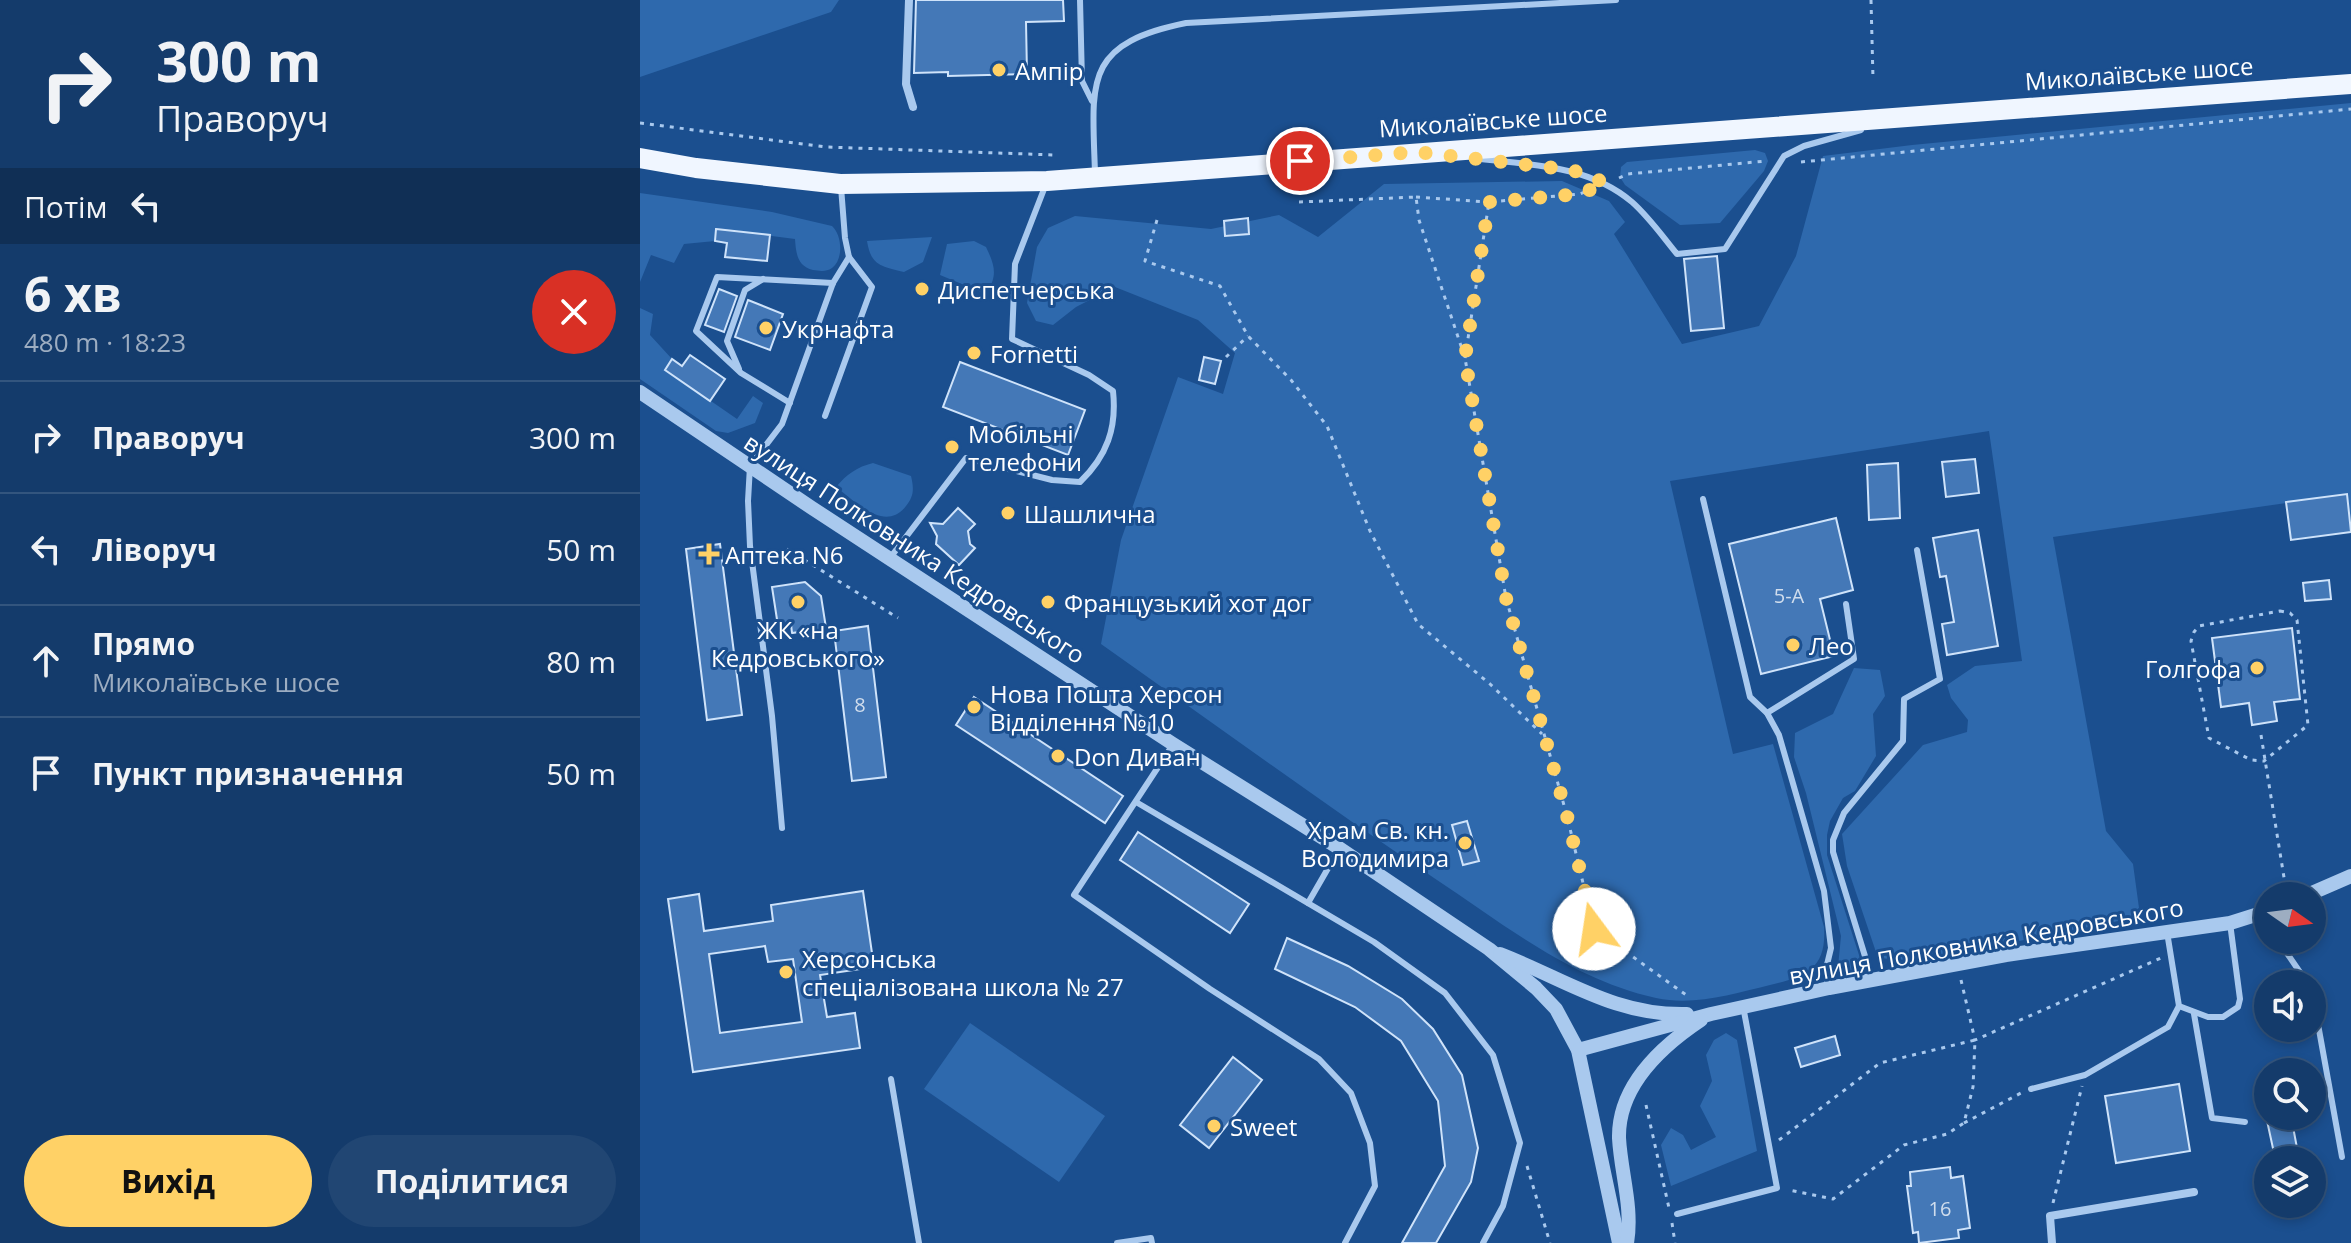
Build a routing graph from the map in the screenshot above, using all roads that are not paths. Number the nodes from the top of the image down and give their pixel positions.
1 (909, 0) edge
2 (1080, 0) edge
3 (1616, 0) edge
4 (1503, 3) edge
5 (2351, 84) edge
6 (1094, 104) junction
7 (913, 107) dead end
8 (1905, 117) junction
9 (1417, 152) junction
10 (640, 158) edge
11 (1095, 177) junction
12 (1047, 181) junction
13 (840, 184) junction
14 (849, 257) junction
15 (766, 278) junction
16 (833, 283) junction
17 (741, 373) junction
18 (640, 392) edge
19 (790, 403) junction
20 (825, 416) dead end
21 (750, 466) junction
22 (1703, 499) dead end
23 (1917, 550) dead end
24 (890, 558) junction
25 (1846, 604) dead end
26 (1767, 713) junction
27 (1173, 744) junction
28 (1136, 802) junction
29 (782, 828) dead end
30 (1339, 848) junction
31 (2351, 876) edge
32 (2326, 887) edge
33 (1308, 903) junction
34 (2254, 919) edge
35 (2230, 923) junction
36 (2167, 932) junction
37 (1489, 949) junction
38 (1872, 979) junction
39 (1829, 988) junction
40 (1743, 1006) junction
41 (2179, 1006) junction
42 (1711, 1014) junction
43 (2194, 1014) junction
44 (2321, 1042) edge
45 (1578, 1050) junction
46 (891, 1079) dead end
47 (2031, 1089) road end
48 (2245, 1122) dead end
49 (2342, 1157) dead end
50 (2194, 1192) dead end
51 (1677, 1214) dead end
52 (919, 1243) edge
53 (1117, 1243) edge
54 (1152, 1243) edge
55 (1345, 1243) edge
56 (1483, 1243) edge
57 (1619, 1243) edge
58 (1627, 1243) edge
59 (2052, 1243) edge

1 - 7 street
2 - 6 lane
3 - 4 lane
4 - 6 lane
5 - 8 main road, Миколаївське шосе
6 - 11 lane
8 - 9 main road, Миколаївське шосе
8 - 9 lane
9 - 11 main road, Миколаївське шосе
10 - 13 main road, Миколаївське шосе
11 - 12 main road, Миколаївське шосе
12 - 13 main road, Миколаївське шосе
12 - 24 lane
13 - 14 lane
14 - 16 lane
14 - 20 lane
15 - 16 lane
15 - 17 lane
15 - 17 lane
16 - 19 lane
17 - 19 lane
18 - 21 street, вулиця Полковника Кедровського
19 - 21 lane
21 - 24 street, вулиця Полковника Кедровського
21 - 29 lane
22 - 26 lane
23 - 38 lane
24 - 27 street, вулиця Полковника Кедровського
25 - 26 lane
26 - 39 lane
27 - 28 lane
27 - 30 street, вулиця Полковника Кедровського
28 - 33 lane
28 - 55 lane
30 - 33 lane
30 - 37 street, вулиця Полковника Кедровського
31 - 32 street
33 - 56 lane
34 - 35 street, вулиця Полковника Кедровського
35 - 36 street, вулиця Полковника Кедровського
35 - 43 lane
36 - 38 street, вулиця Полковника Кедровського
36 - 41 lane
37 - 42 street, вулиця Полковника Кедровського
37 - 45 street, вулиця Полковника Кедровського
38 - 39 street, вулиця Полковника Кедровського
39 - 40 street, вулиця Полковника Кедровського
40 - 42 street, вулиця Полковника Кедровського
40 - 51 lane
41 - 43 lane
41 - 47 lane
42 - 45 street, вулиця Полковника Кедровського
42 - 58 street, вулиця Полковника Кедровського
43 - 48 lane
44 - 49 lane
45 - 57 street
46 - 52 lane
50 - 59 street
53 - 54 lane

